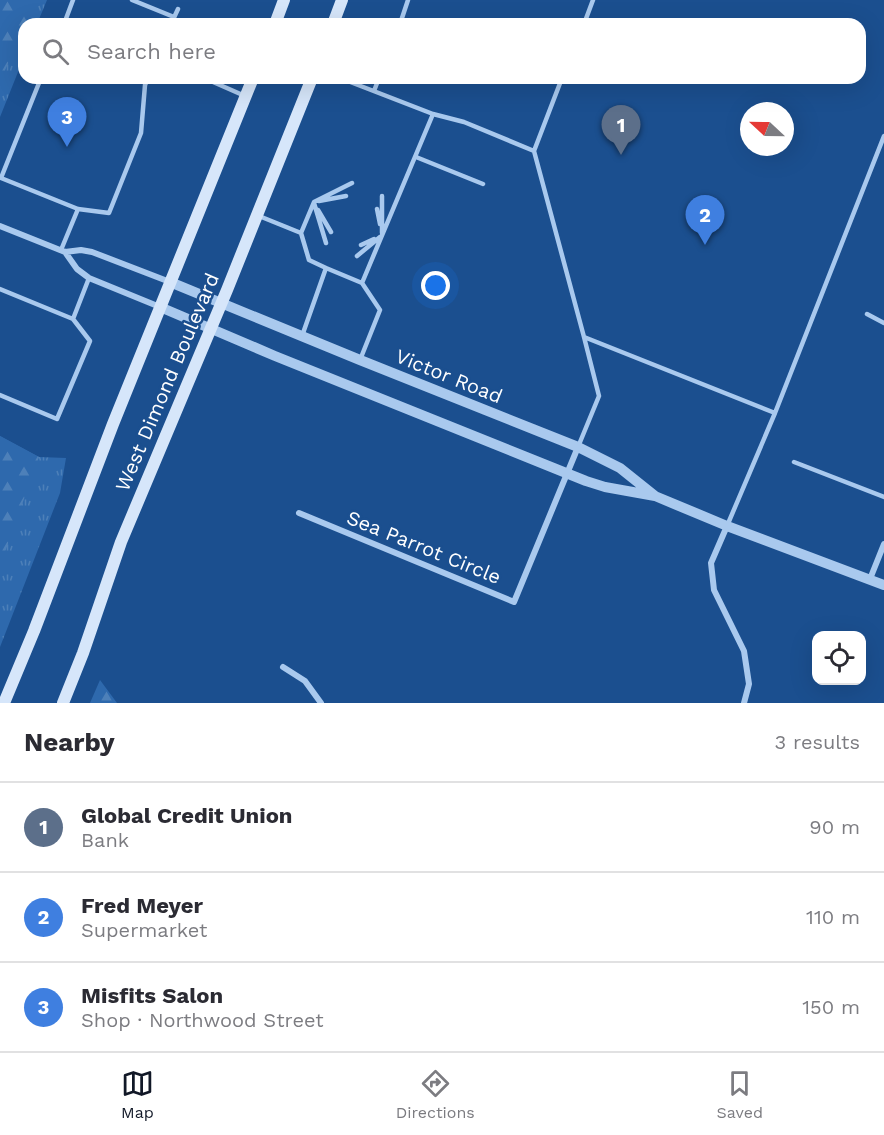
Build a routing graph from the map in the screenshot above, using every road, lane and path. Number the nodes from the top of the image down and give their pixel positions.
1 (74, 0) edge
2 (132, 0) edge
3 (284, 0) edge
4 (342, 0) edge
5 (408, 0) edge
6 (593, 0) edge
7 (178, 9) dead end
8 (174, 17) joint
9 (66, 18) edge
10 (277, 18) edge
11 (335, 18) edge
12 (402, 18) edge
13 (586, 18) edge
14 (40, 84) edge
15 (145, 84) edge
16 (218, 84) edge
17 (251, 84) edge
18 (310, 84) edge
19 (357, 84) edge
20 (376, 84) edge
21 (560, 84) edge
22 (374, 90) junction
23 (246, 96) junction
24 (433, 114) junction
25 (884, 136) edge
26 (534, 151) junction
27 (416, 157) junction
28 (352, 183) dead end
29 (483, 184) dead end
30 (346, 196) dead end
31 (382, 196) dead end
32 (314, 202) junction
33 (78, 209) junction
34 (377, 209) dead end
35 (257, 215) junction
36 (0, 226) edge
37 (331, 232) dead end
38 (301, 233) junction
39 (382, 236) junction
40 (326, 243) dead end
41 (361, 245) dead end
42 (63, 251) junction
43 (357, 256) dead end
44 (326, 268) junction
45 (89, 278) junction
46 (170, 282) junction
47 (362, 283) junction
48 (0, 289) edge
49 (221, 304) junction
50 (160, 308) junction
51 (867, 314) dead end
52 (73, 319) junction
53 (884, 323) edge
54 (211, 329) junction
55 (302, 336) junction
56 (584, 337) junction
57 (360, 360) junction
58 (0, 395) edge
59 (775, 413) junction
60 (578, 447) junction
61 (794, 462) dead end
62 (567, 473) junction
63 (656, 496) junction
64 (884, 497) edge
65 (299, 513) dead end
66 (727, 526) junction
67 (884, 544) edge
68 (870, 579) junction
69 (884, 585) edge
70 (283, 667) dead end
71 (4, 703) edge
72 (63, 703) edge
73 (321, 703) edge
74 (744, 703) edge

1 - 9 lane
2 - 8 lane
3 - 10 main road
4 - 11 main road
5 - 12 lane
6 - 13 lane
7 - 8 lane
14 - 33 lane
15 - 33 lane
16 - 23 lane
17 - 23 main road, West Dimond Boulevard
18 - 35 main road, West Dimond Boulevard
19 - 22 lane
20 - 22 lane
21 - 26 lane
22 - 24 lane
23 - 46 main road, West Dimond Boulevard
24 - 26 lane
24 - 27 lane
25 - 59 lane
26 - 56 lane
27 - 29 lane
27 - 39 lane
28 - 32 lane
30 - 32 lane
31 - 39 lane
32 - 37 lane
32 - 38 lane
32 - 40 lane
33 - 42 lane
34 - 39 lane
35 - 38 lane
35 - 49 main road, West Dimond Boulevard
36 - 42 street
38 - 44 lane
39 - 41 lane
39 - 43 lane
39 - 47 lane
42 - 45 street
42 - 46 street
44 - 47 lane
44 - 55 lane
45 - 50 street
45 - 52 lane
46 - 49 street, Victor Road
46 - 50 main road, West Dimond Boulevard
47 - 57 lane
48 - 52 lane
49 - 54 main road, West Dimond Boulevard
49 - 55 street, Victor Road
50 - 54 street, Victor Road
50 - 71 main road, West Dimond Boulevard
51 - 53 lane
52 - 58 lane
54 - 62 street, Victor Road
54 - 72 main road, West Dimond Boulevard
55 - 57 street, Victor Road
56 - 59 lane
56 - 60 lane
57 - 60 street, Victor Road
59 - 66 lane
60 - 62 street, Sea Parrot Circle
60 - 63 street, Victor Road
61 - 64 lane
62 - 63 street, Victor Road
62 - 65 street, Sea Parrot Circle
63 - 66 street, Victor Road
66 - 68 street, Victor Road
66 - 74 street
67 - 68 street
68 - 69 street, Victor Road
70 - 73 street

